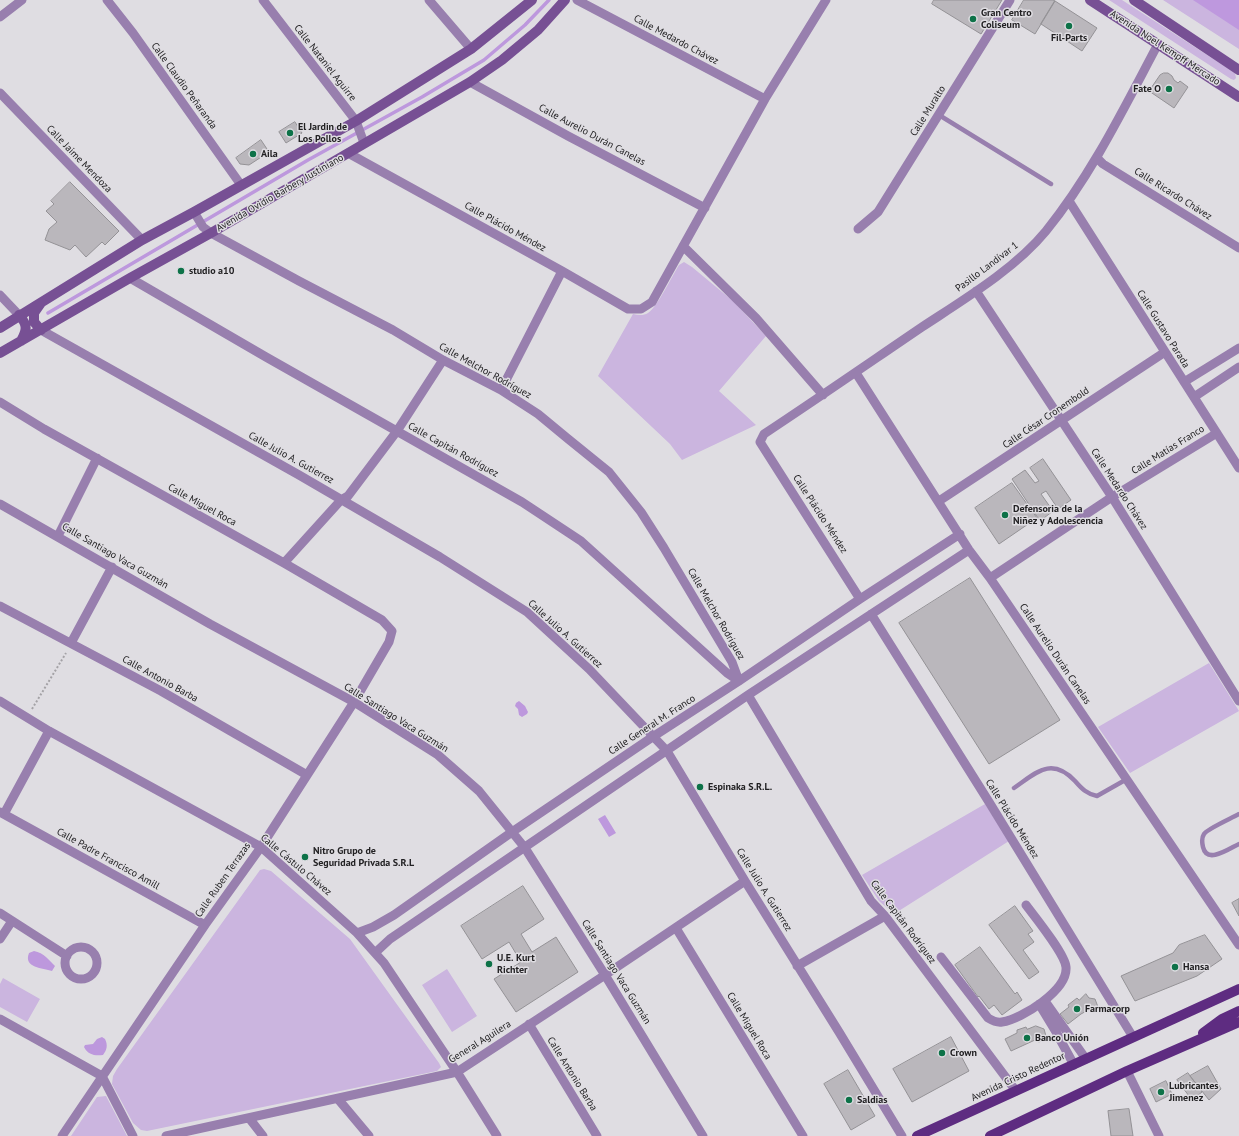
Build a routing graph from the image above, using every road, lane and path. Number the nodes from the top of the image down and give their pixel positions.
1 (22, 0) edge
2 (107, 0) edge
3 (263, 0) edge
4 (429, 0) edge
5 (532, 0) edge
6 (565, 0) edge
7 (577, 0) edge
8 (826, 0) edge
9 (1010, 0) edge
10 (1090, 0) edge
11 (1134, 0) edge
12 (0, 17) edge
13 (1158, 44) junction
14 (471, 49) junction
15 (1239, 70) edge
16 (470, 82) junction
17 (0, 93) edge
18 (1238, 94) edge
19 (765, 99) junction
20 (938, 115) junction
21 (360, 132) junction
22 (348, 153) junction
23 (1097, 158) junction
24 (1051, 184) dead end
25 (241, 185) junction
26 (1068, 201) junction
27 (705, 208) junction
28 (196, 215) junction
29 (858, 229) dead end
30 (207, 230) junction
31 (142, 240) junction
32 (683, 246) junction
33 (1239, 248) edge
34 (562, 271) junction
35 (130, 278) junction
36 (976, 291) junction
37 (0, 295) edge
38 (42, 301) junction
39 (19, 315) junction
40 (0, 328) edge
41 (41, 330) junction
42 (21, 341) junction
43 (1239, 348) edge
44 (1165, 352) junction
45 (0, 353) edge
46 (443, 360) junction
47 (1239, 367) edge
48 (856, 373) junction
49 (1184, 382) junction
50 (501, 390) junction
51 (823, 395) junction
52 (1194, 397) junction
53 (0, 402) edge
54 (1062, 421) junction
55 (397, 432) junction
56 (1217, 433) junction
57 (760, 442) joint
58 (97, 458) junction
59 (1239, 468) edge
60 (1112, 497) junction
61 (341, 500) junction
62 (939, 501) junction
63 (0, 504) edge
64 (960, 534) junction
65 (58, 536) junction
66 (969, 550) junction
67 (284, 563) junction
68 (112, 568) junction
69 (922, 570) junction
70 (990, 578) junction
71 (860, 599) junction
72 (0, 606) edge
73 (871, 614) junction
74 (392, 631) joint
75 (71, 643) junction
76 (739, 681) junction
77 (748, 695) junction
78 (1238, 696) edge
79 (0, 701) edge
80 (354, 702) junction
81 (28, 717) junction
82 (49, 731) junction
83 (654, 736) junction
84 (667, 751) junction
85 (307, 775) junction
86 (1127, 779) junction
87 (1014, 788) dead end
88 (2, 813) edge
89 (1239, 814) edge
90 (512, 832) junction
91 (1239, 844) edge
92 (261, 847) junction
93 (525, 848) junction
94 (745, 881) junction
95 (1026, 905) dead end
96 (0, 913) edge
97 (885, 916) junction
98 (12, 921) junction
99 (205, 925) junction
100 (676, 928) junction
101 (357, 933) junction
102 (0, 939) edge
103 (1239, 945) edge
104 (376, 952) junction
105 (67, 956) dead end
106 (941, 957) dead end
107 (797, 966) junction
108 (605, 975) junction
109 (1239, 989) edge
110 (1042, 1002) junction
111 (1239, 1011) edge
112 (0, 1019) edge
113 (1239, 1022) edge
114 (529, 1024) junction
115 (1133, 1037) junction
116 (1188, 1044) junction
117 (1086, 1059) junction
118 (1074, 1064) junction
119 (1127, 1071) junction
120 (457, 1072) junction
121 (102, 1076) junction
122 (1016, 1091) junction
123 (338, 1098) junction
124 (249, 1118) junction
125 (1005, 1133) edge
126 (62, 1136) edge
127 (133, 1136) edge
128 (166, 1136) edge
129 (263, 1136) edge
130 (369, 1136) edge
131 (497, 1136) edge
132 (598, 1136) edge
133 (703, 1136) edge
134 (803, 1136) edge
135 (902, 1136) edge
136 (917, 1136) edge
137 (990, 1136) edge
138 (1159, 1136) edge

1 - 12 street
2 - 25 street, Calle Claudio Peñaranda
3 - 21 street, Calle Nataniel Aguirre
4 - 14 street
5 - 14 street, Avenida Ovidio Barbery Justiniano
6 - 16 street, Avenida Ovidio Barbery Justiniano
7 - 19 street, Calle Medardo Chávez
8 - 19 street
9 - 20 street, Calle Muralto
10 - 13 street, Avenida Noel Kempff Mercado
11 - 15 street
13 - 18 street, Avenida Noel Kempff Mercado
13 - 23 street, Pasillo Landívar 1
14 - 21 street, Avenida Ovidio Barbery Justiniano
16 - 21 street, Avenida Ovidio Barbery Justiniano
16 - 27 street, Calle Aurelio Durán Canelas
17 - 31 street, Calle Jaime Mendoza
19 - 27 street
20 - 24 lane
20 - 29 street, Calle Muralto
21 - 22 street, Avenida Ovidio Barbery Justiniano
21 - 25 street, Avenida Ovidio Barbery Justiniano
22 - 30 street, Avenida Ovidio Barbery Justiniano
22 - 34 street, Calle Plácido Méndez
23 - 26 street, Pasillo Landívar 1
23 - 33 street, Calle Ricardo Chávez
25 - 28 street, Avenida Ovidio Barbery Justiniano
26 - 36 street, Pasillo Landívar 1
26 - 44 street, Calle Gustavo Parada
27 - 32 street
28 - 30 street, Calle Melchor Rodríguez
28 - 31 street, Avenida Ovidio Barbery Justiniano
30 - 35 street, Avenida Ovidio Barbery Justiniano
30 - 46 street, Calle Melchor Rodríguez
31 - 38 street, Avenida Ovidio Barbery Justiniano
32 - 34 street, Calle Plácido Méndez
32 - 51 street
34 - 50 street
35 - 41 street, Avenida Ovidio Barbery Justiniano
35 - 55 street, Calle Capitán Rodríguez
36 - 48 street, Pasillo Landívar 1
36 - 54 street, Calle Medardo Chávez
37 - 39 street
38 - 39 street, Avenida Ovidio Barbery Justiniano
38 - 41 street
39 - 40 street, Avenida Ovidio Barbery Justiniano
39 - 42 street
41 - 42 street, Avenida Ovidio Barbery Justiniano
41 - 61 street, Calle Julio A. Gutierrez
42 - 45 street, Avenida Ovidio Barbery Justiniano
43 - 49 street
44 - 49 street, Calle Gustavo Parada
44 - 54 street, Calle César Cronembold
46 - 50 street, Calle Melchor Rodríguez
46 - 55 street
47 - 52 street
48 - 51 street, Pasillo Landívar 1
48 - 62 street, Calle Aurelio Durán Canelas
49 - 52 street, Calle Gustavo Parada
50 - 76 street, Calle Melchor Rodríguez
51 - 57 street, Pasillo Landívar 1
52 - 56 street, Calle Gustavo Parada
53 - 58 street, Calle Miguel Roca
54 - 60 street, Calle Medardo Chávez
54 - 62 street, Calle César Cronembold
55 - 61 street
55 - 76 street, Calle Capitán Rodríguez
56 - 59 street, Calle Gustavo Parada
56 - 60 street, Calle Matías Franco
57 - 71 street, Calle Plácido Méndez
58 - 65 street
58 - 67 street, Calle Miguel Roca
60 - 70 street, Calle Matías Franco
60 - 78 street, Calle Medardo Chávez
61 - 67 street
61 - 83 street, Calle Julio A. Gutierrez
62 - 64 street, Calle Aurelio Durán Canelas
63 - 65 street, Calle Santiago Vaca Guzmán
64 - 66 street, Calle Aurelio Durán Canelas
64 - 69 street, Calle General M. Franco
65 - 68 street, Calle Santiago Vaca Guzmán
66 - 69 street, Calle General M. Franco
66 - 70 street, Calle Aurelio Durán Canelas
67 - 74 street, Calle Miguel Roca
68 - 75 street
68 - 80 street, Calle Santiago Vaca Guzmán
69 - 71 street, Calle General M. Franco
69 - 73 street, Calle General M. Franco
70 - 86 street, Calle Aurelio Durán Canelas
71 - 76 street, Calle General M. Franco
72 - 75 street, Calle Antonio Barba
73 - 77 street, Calle General M. Franco
73 - 115 street, Calle Plácido Méndez
74 - 80 street, Calle Ruben Terrazas
75 - 81 path
75 - 85 street, Calle Antonio Barba
76 - 83 street, Calle General M. Franco
77 - 84 street, Calle General M. Franco
77 - 97 street, Calle Capitán Rodríguez
79 - 81 street, Calle Cástulo Chávez
80 - 85 street, Calle Ruben Terrazas
80 - 90 street, Calle Santiago Vaca Guzmán
81 - 82 street, Calle Cástulo Chávez
82 - 88 street
82 - 92 street, Calle Cástulo Chávez
83 - 84 street, Calle Julio A. Gutierrez
83 - 90 street, Calle General M. Franco
84 - 93 street, Calle General M. Franco
84 - 94 street, Calle Julio A. Gutierrez
85 - 92 street, Calle Ruben Terrazas
86 - 87 lane
86 - 103 street, Calle Aurelio Durán Canelas
88 - 99 street, Calle Padre Francisco Amill
89 - 91 lane
90 - 93 street, Calle Santiago Vaca Guzmán
90 - 101 street, Calle General M. Franco
92 - 99 street, Calle Ruben Terrazas
92 - 101 street, Calle Cástulo Chávez
93 - 104 street, Calle General M. Franco
93 - 108 street, Calle Santiago Vaca Guzmán
94 - 100 street, General Aguilera
94 - 107 street, Calle Julio A. Gutierrez
95 - 110 street
96 - 98 street
97 - 107 street
97 - 122 street, Calle Capitán Rodríguez
98 - 102 street
98 - 105 street
99 - 121 street, Calle Ruben Terrazas
100 - 108 street, General Aguilera
100 - 134 street, Calle Miguel Roca
101 - 104 street, Calle Cástulo Chávez
104 - 120 street, Calle Cástulo Chávez
106 - 110 street
107 - 135 street, Calle Julio A. Gutierrez
108 - 114 street, General Aguilera
108 - 133 street, Calle Santiago Vaca Guzmán
109 - 115 main road, Avenida Cristo Redentor
110 - 117 street
110 - 118 street
111 - 116 main road
112 - 121 street
113 - 116 main road
114 - 120 street, General Aguilera
114 - 132 street, Calle Antonio Barba
115 - 117 main road, Avenida Cristo Redentor
116 - 119 main road
117 - 118 main road, Avenida Cristo Redentor
118 - 122 main road, Avenida Cristo Redentor
119 - 125 main road
119 - 138 street
120 - 123 street, General Aguilera
120 - 131 street, Calle Cástulo Chávez
121 - 126 street, Calle Ruben Terrazas
121 - 127 street
122 - 136 main road, Avenida Cristo Redentor
123 - 124 street, General Aguilera
123 - 130 street
124 - 128 street, General Aguilera
124 - 129 street
125 - 137 main road

